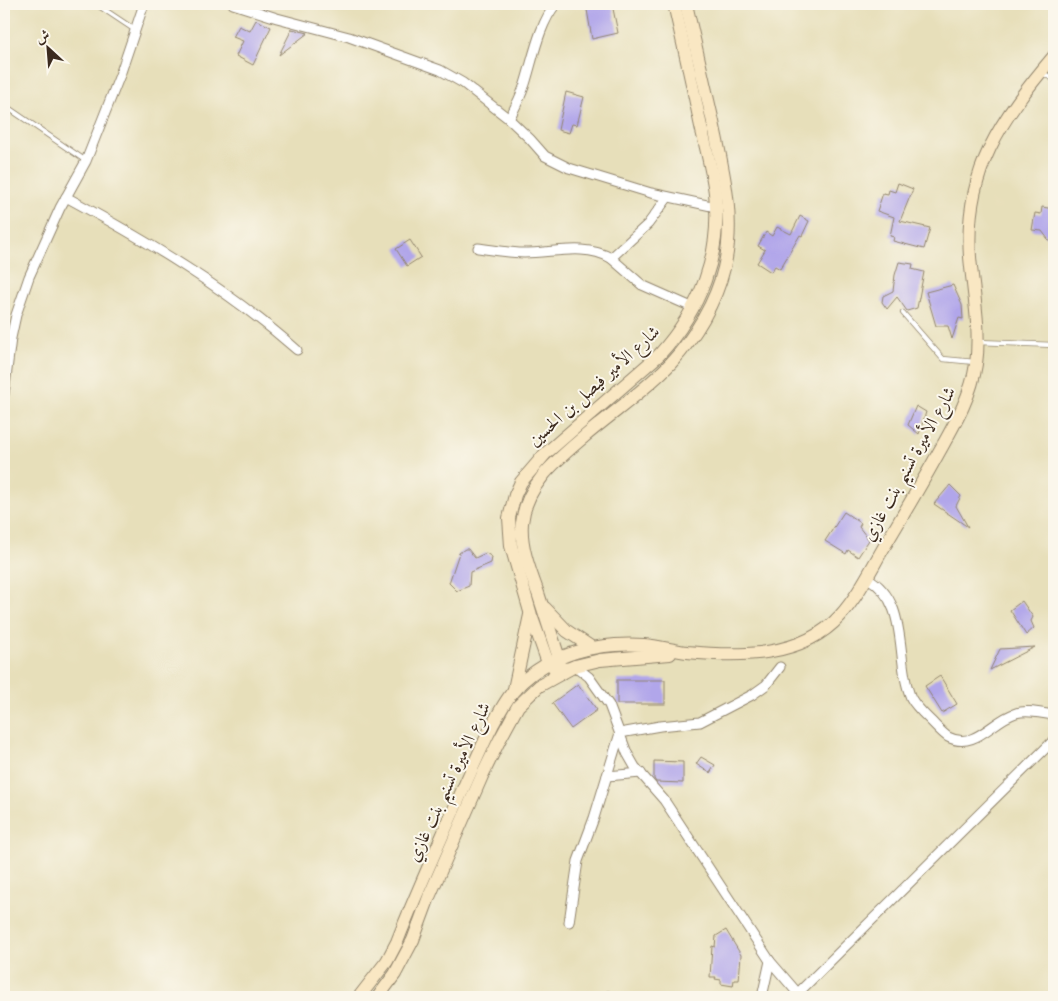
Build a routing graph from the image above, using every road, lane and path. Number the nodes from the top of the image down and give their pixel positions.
1 (96, 4) edge
2 (144, 4) edge
3 (233, 4) edge
4 (556, 4) edge
5 (674, 4) edge
6 (686, 4) edge
7 (136, 30) junction
8 (1054, 56) edge
9 (1040, 72) junction
10 (1054, 79) edge
11 (4, 104) edge
12 (509, 119) junction
13 (86, 161) junction
14 (66, 197) junction
15 (668, 198) junction
16 (716, 207) junction
17 (478, 248) dead end
18 (611, 258) junction
19 (694, 308) junction
20 (903, 313) dead end
21 (978, 342) junction
22 (1054, 345) edge
23 (297, 350) dead end
24 (976, 362) junction
25 (4, 394) edge
26 (866, 577) junction
27 (542, 604) junction
28 (531, 615) junction
29 (591, 647) junction
30 (684, 652) junction
31 (575, 666) junction
32 (554, 667) junction
33 (780, 667) dead end
34 (514, 689) junction
35 (1054, 715) edge
36 (620, 733) junction
37 (1054, 740) edge
38 (641, 773) junction
39 (607, 776) junction
40 (570, 922) dead end
41 (770, 962) junction
42 (799, 995) edge
43 (359, 997) edge
44 (378, 997) edge
45 (762, 997) edge

1 - 7 lane
2 - 7 street
3 - 12 street
4 - 12 street
5 - 16 main road, شارع الأمير فيصل بن الحسين
6 - 27 main road, شارع الأمير فيصل بن الحسين
7 - 13 street
8 - 9 main road, شارع الأميرة تسنيم بنت غازي
9 - 10 lane
9 - 21 main road, شارع الأميرة تسنيم بنت غازي
11 - 13 lane
12 - 15 street
13 - 14 street
14 - 23 street
14 - 25 street
15 - 16 street
15 - 18 street
16 - 19 main road, شارع الأمير فيصل بن الحسين
17 - 18 street
18 - 19 street
19 - 28 main road, شارع الأمير فيصل بن الحسين
20 - 24 lane
21 - 22 lane
21 - 24 main road, شارع الأميرة تسنيم بنت غازي
24 - 26 main road, شارع الأميرة تسنيم بنت غازي
26 - 30 main road, شارع الأميرة تسنيم بنت غازي
26 - 35 street
27 - 29 main road
27 - 32 main road, شارع الأمير فيصل بن الحسين
28 - 32 main road, شارع الأمير فيصل بن الحسين
28 - 34 main road
29 - 30 main road, شارع الأميرة تسنيم بنت غازي
29 - 32 main road, شارع الأميرة تسنيم بنت غازي
30 - 31 main road, شارع الأميرة تسنيم بنت غازي
31 - 32 main road, شارع الأميرة تسنيم بنت غازي
31 - 36 street
32 - 34 main road, شارع الأميرة تسنيم بنت غازي
32 - 44 main road, شارع الأميرة تسنيم بنت غازي
33 - 36 street
34 - 43 main road, شارع الأميرة تسنيم بنت غازي
36 - 38 street
36 - 39 street
37 - 42 street
38 - 39 street
38 - 41 street
39 - 40 street
41 - 42 street
41 - 45 street

